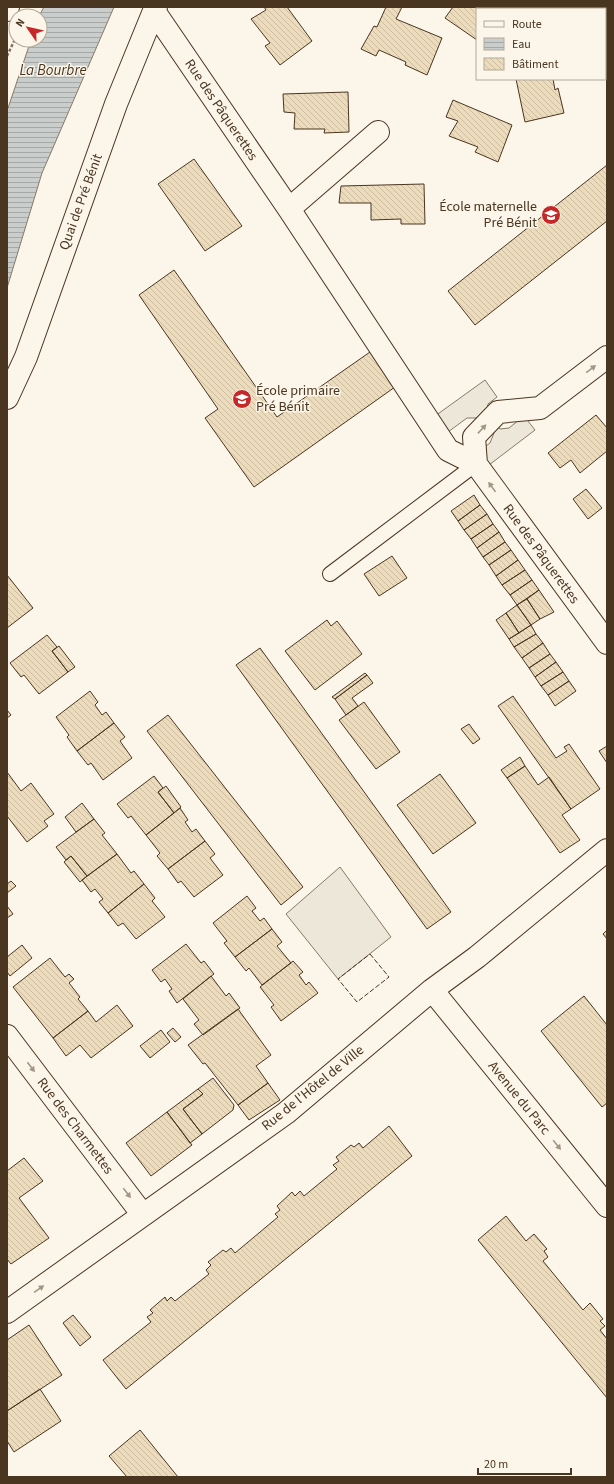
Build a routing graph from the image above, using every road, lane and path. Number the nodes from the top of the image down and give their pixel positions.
1 (8, 7) edge
2 (155, 9) edge
3 (7, 10) edge
4 (378, 132) dead end
5 (289, 209) junction
6 (607, 357) edge
7 (7, 398) edge
8 (476, 464) junction
9 (330, 574) dead end
10 (607, 642) edge
11 (607, 850) edge
12 (432, 990) junction
13 (7, 1036) edge
14 (607, 1206) edge
15 (143, 1215) junction
16 (7, 1312) edge

1 - 3 street
2 - 5 street, Rue des Pâquerettes
2 - 7 street, Quai de Pré Bénit
4 - 5 street
5 - 8 street, Rue des Pâquerettes
8 -> 6 street
8 - 9 lane
10 -> 8 street, Rue des Pâquerettes
11 - 12 street, Rue de l'Hôtel de Ville
12 -> 14 street, Avenue du Parc
12 - 15 street, Rue de l'Hôtel de Ville
13 -> 15 street, Rue des Charmettes
16 -> 15 street, Rue de l'Hôtel de Ville

